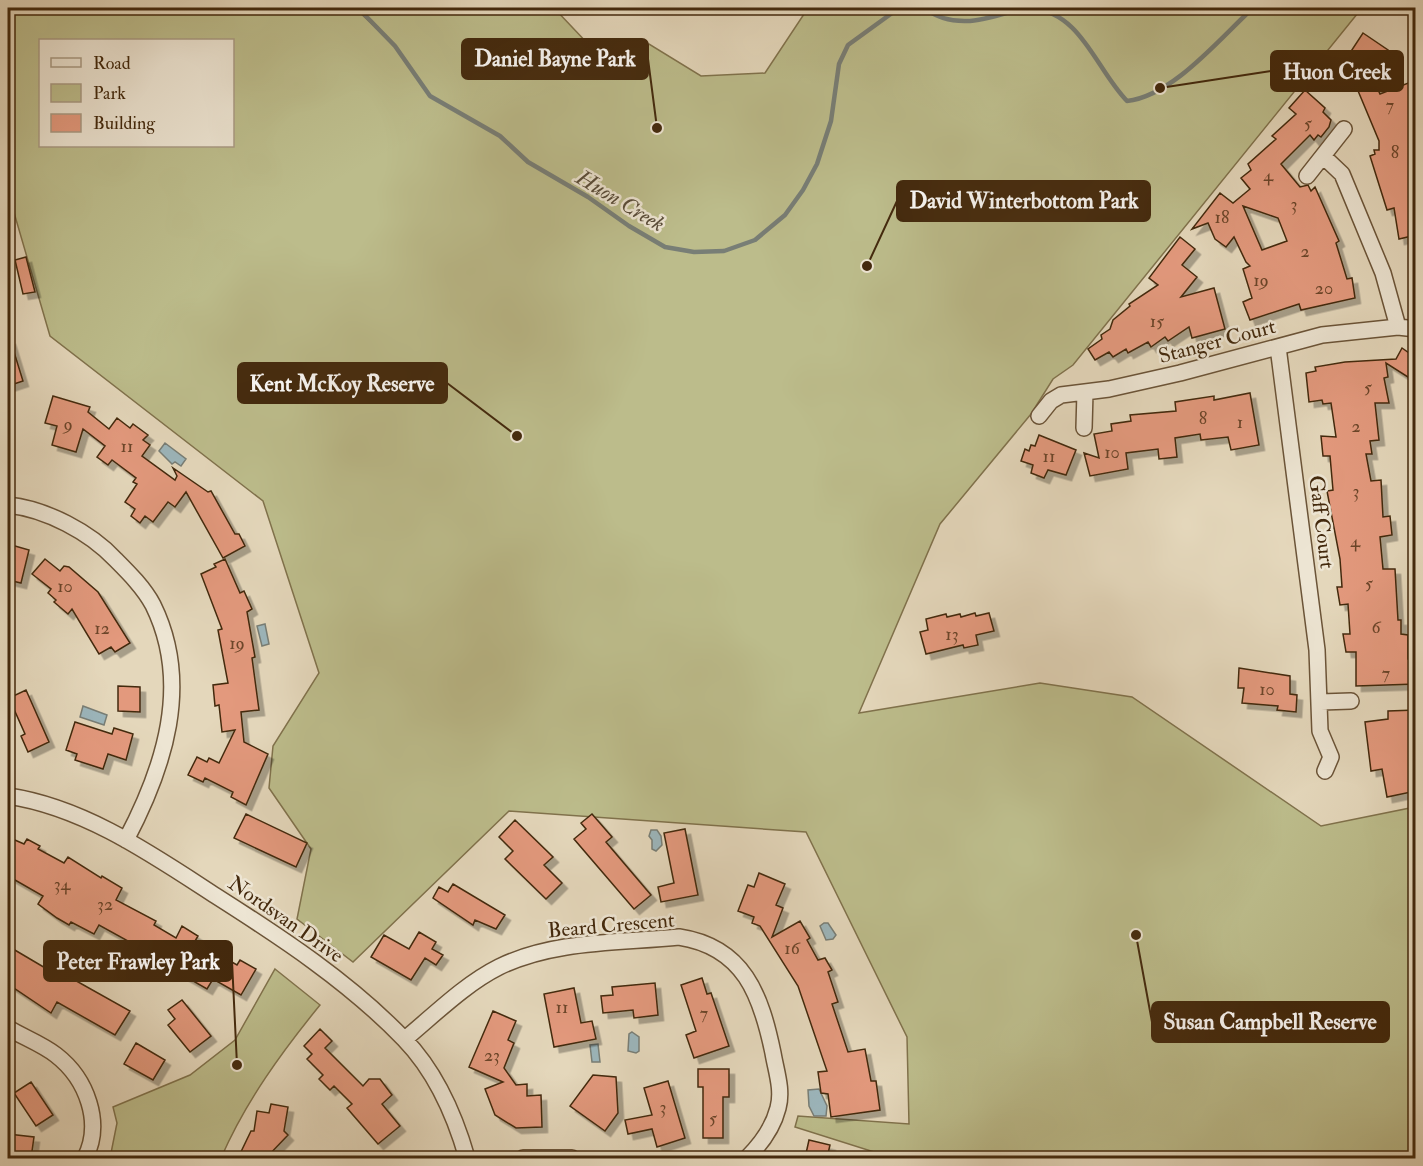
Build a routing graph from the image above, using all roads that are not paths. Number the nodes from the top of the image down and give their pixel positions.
1 (1344, 129) dead end
2 (1323, 156) junction
3 (1307, 176) dead end
4 (1398, 327) junction
5 (1416, 329) edge
6 (1278, 347) junction
7 (1085, 392) junction
8 (1039, 416) dead end
9 (1084, 428) dead end
10 (8, 506) edge
11 (1321, 702) junction
12 (1351, 702) dead end
13 (1324, 771) dead end
14 (8, 796) edge
15 (126, 840) junction
16 (8, 1028) edge
17 (405, 1039) junction
18 (85, 1158) edge
19 (467, 1158) edge
20 (524, 1158) edge
21 (572, 1158) edge
22 (747, 1158) edge

1 - 2 street
2 - 3 street
2 - 4 street
4 - 5 street, Stanger Court
4 - 6 street, Stanger Court
6 - 7 street, Stanger Court
6 - 11 street, Gaff Court
7 - 8 street, Stanger Court
7 - 9 street
10 - 15 street
11 - 12 street
11 - 13 street, Gaff Court
14 - 15 street, Nordsvan Drive
15 - 17 street, Nordsvan Drive
16 - 18 street
17 - 19 street, Nordsvan Drive
17 - 22 street, Beard Crescent
20 - 21 street

